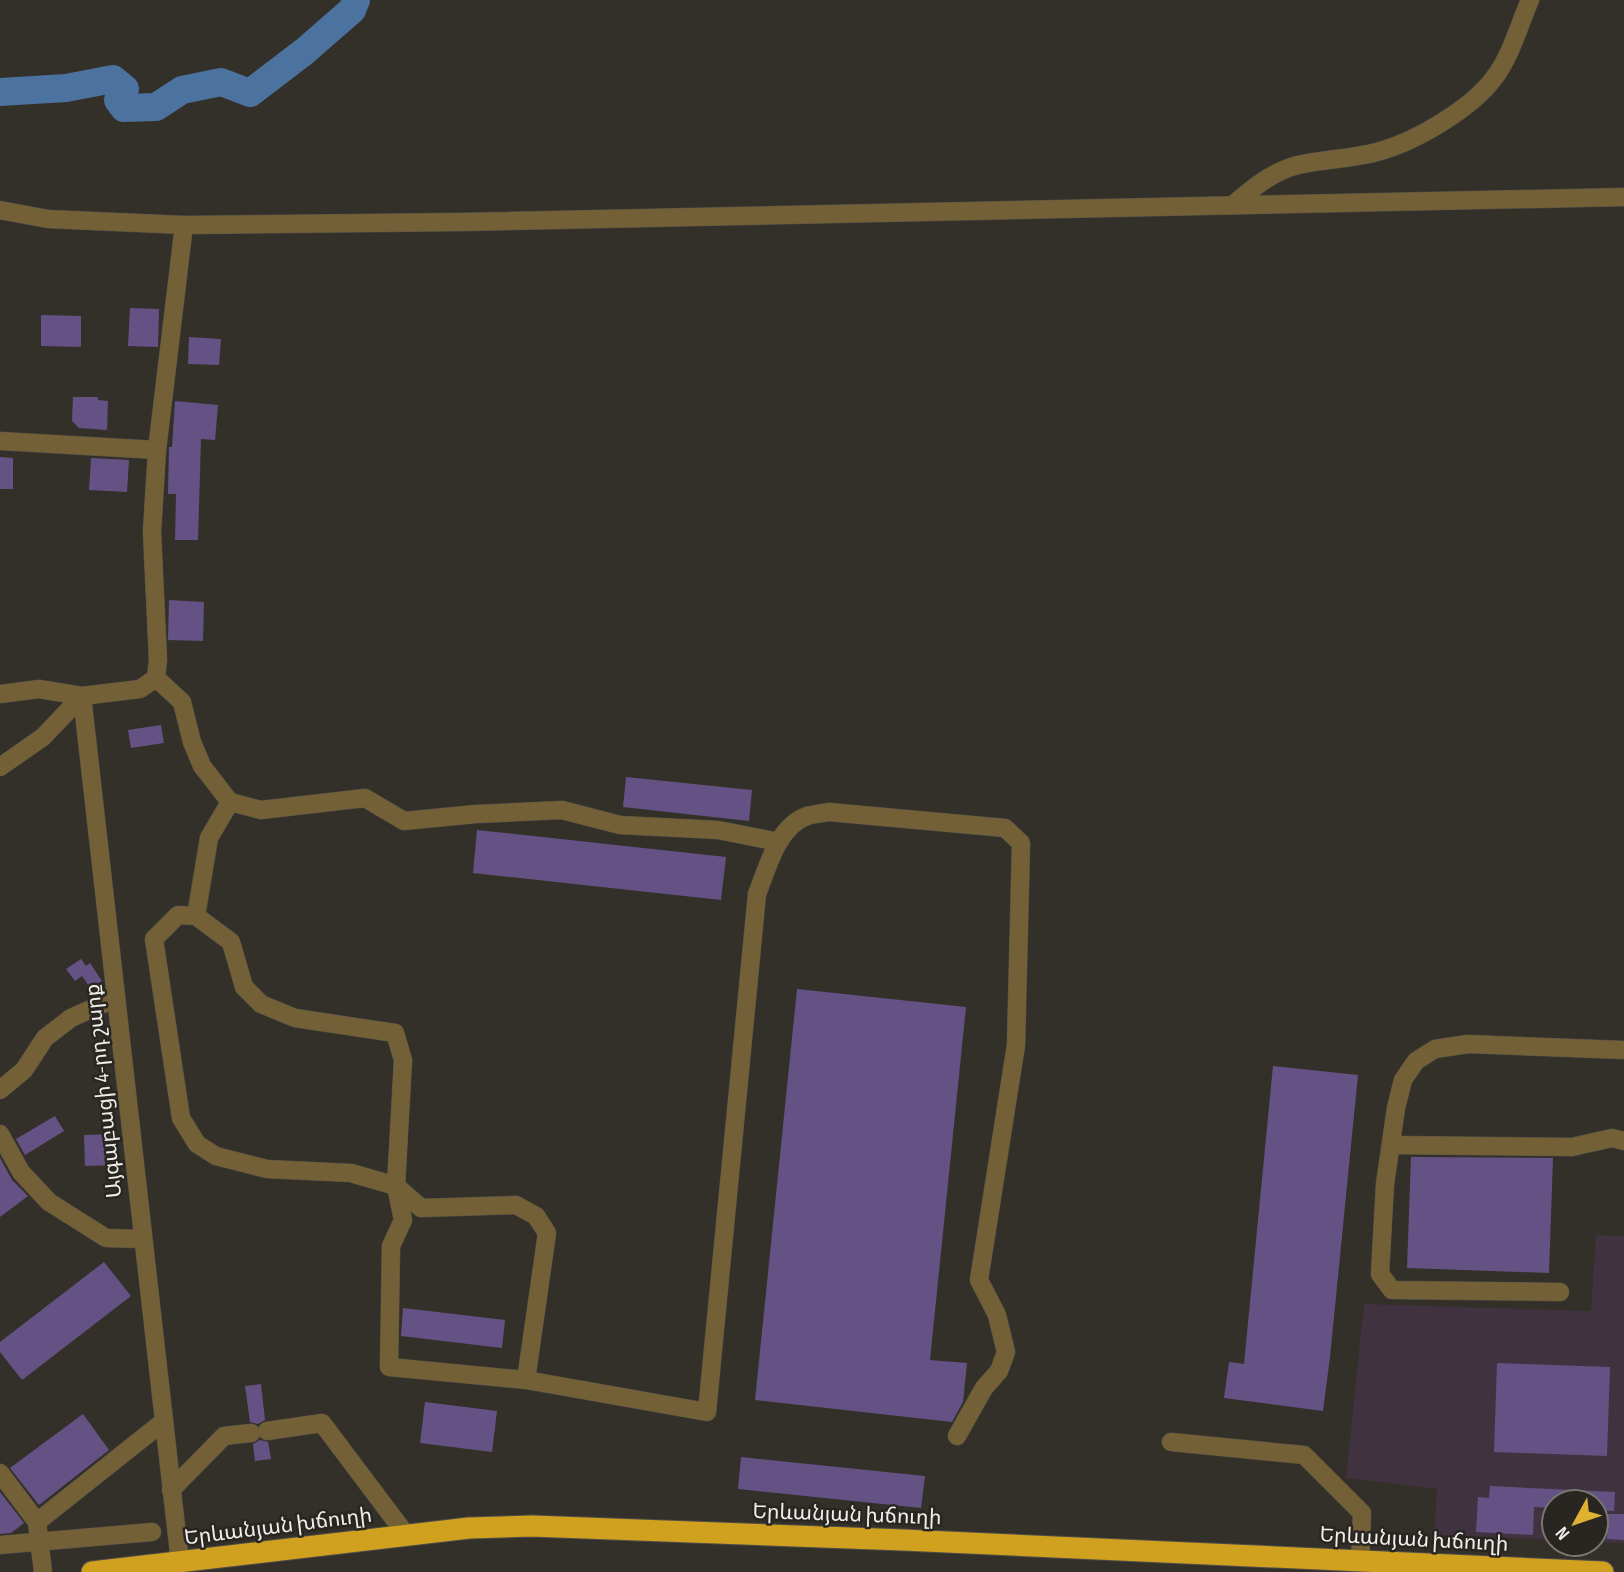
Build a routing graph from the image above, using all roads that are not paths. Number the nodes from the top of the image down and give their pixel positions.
1 (1530, 0) edge
2 (1624, 197) edge
3 (1234, 204) junction
4 (0, 210) edge
5 (184, 225) junction
6 (0, 441) edge
7 (157, 450) junction
8 (156, 678) junction
9 (0, 694) edge
10 (82, 696) junction
11 (0, 767) edge
12 (230, 802) junction
13 (779, 842) junction
14 (196, 916) junction
15 (116, 998) junction
16 (1624, 1050) edge
17 (0, 1090) edge
18 (0, 1134) edge
19 (1624, 1141) edge
20 (1391, 1145) junction
21 (396, 1186) junction
22 (143, 1239) junction
23 (1560, 1292) dead end
24 (526, 1380) junction
25 (163, 1422) junction
26 (957, 1436) dead end
27 (1171, 1442) dead end
28 (0, 1473) edge
29 (171, 1489) junction
30 (37, 1522) junction
31 (152, 1532) dead end
32 (407, 1535) junction
33 (40, 1542) junction
34 (0, 1545) edge
35 (1360, 1561) junction
36 (180, 1562) junction
37 (44, 1572) edge
38 (92, 1572) edge
39 (1603, 1572) edge

1 - 3 street
2 - 3 street
3 - 5 street
4 - 5 street
5 - 7 street
6 - 7 street
7 - 8 street
8 - 10 street
8 - 12 street
9 - 10 street
10 - 11 street
10 - 15 street, Այգաբացի 4-րդ շարք
12 - 13 street
12 - 14 street
13 - 24 street
13 - 26 street
14 - 21 street
14 - 21 street
15 - 17 street
15 - 22 street, Այգաբացի 4-րդ շարք
16 - 20 street
18 - 22 street
19 - 20 street
20 - 23 street
21 - 24 street
21 - 24 street
22 - 25 street, Այգաբացի 4-րդ շարք
25 - 29 street, Այգաբացի 4-րդ շարք
25 - 30 street
27 - 35 street
28 - 30 street
29 - 32 street
29 - 36 street, Այգաբացի 4-րդ շարք
30 - 33 street
31 - 33 street
32 - 35 highway, Երևանյան խճուղի
32 - 36 highway, Երևանյան խճուղի
33 - 34 street
33 - 37 street
35 - 39 highway, Երևանյան խճուղի
36 - 38 highway, Երևանյան խճուղի

